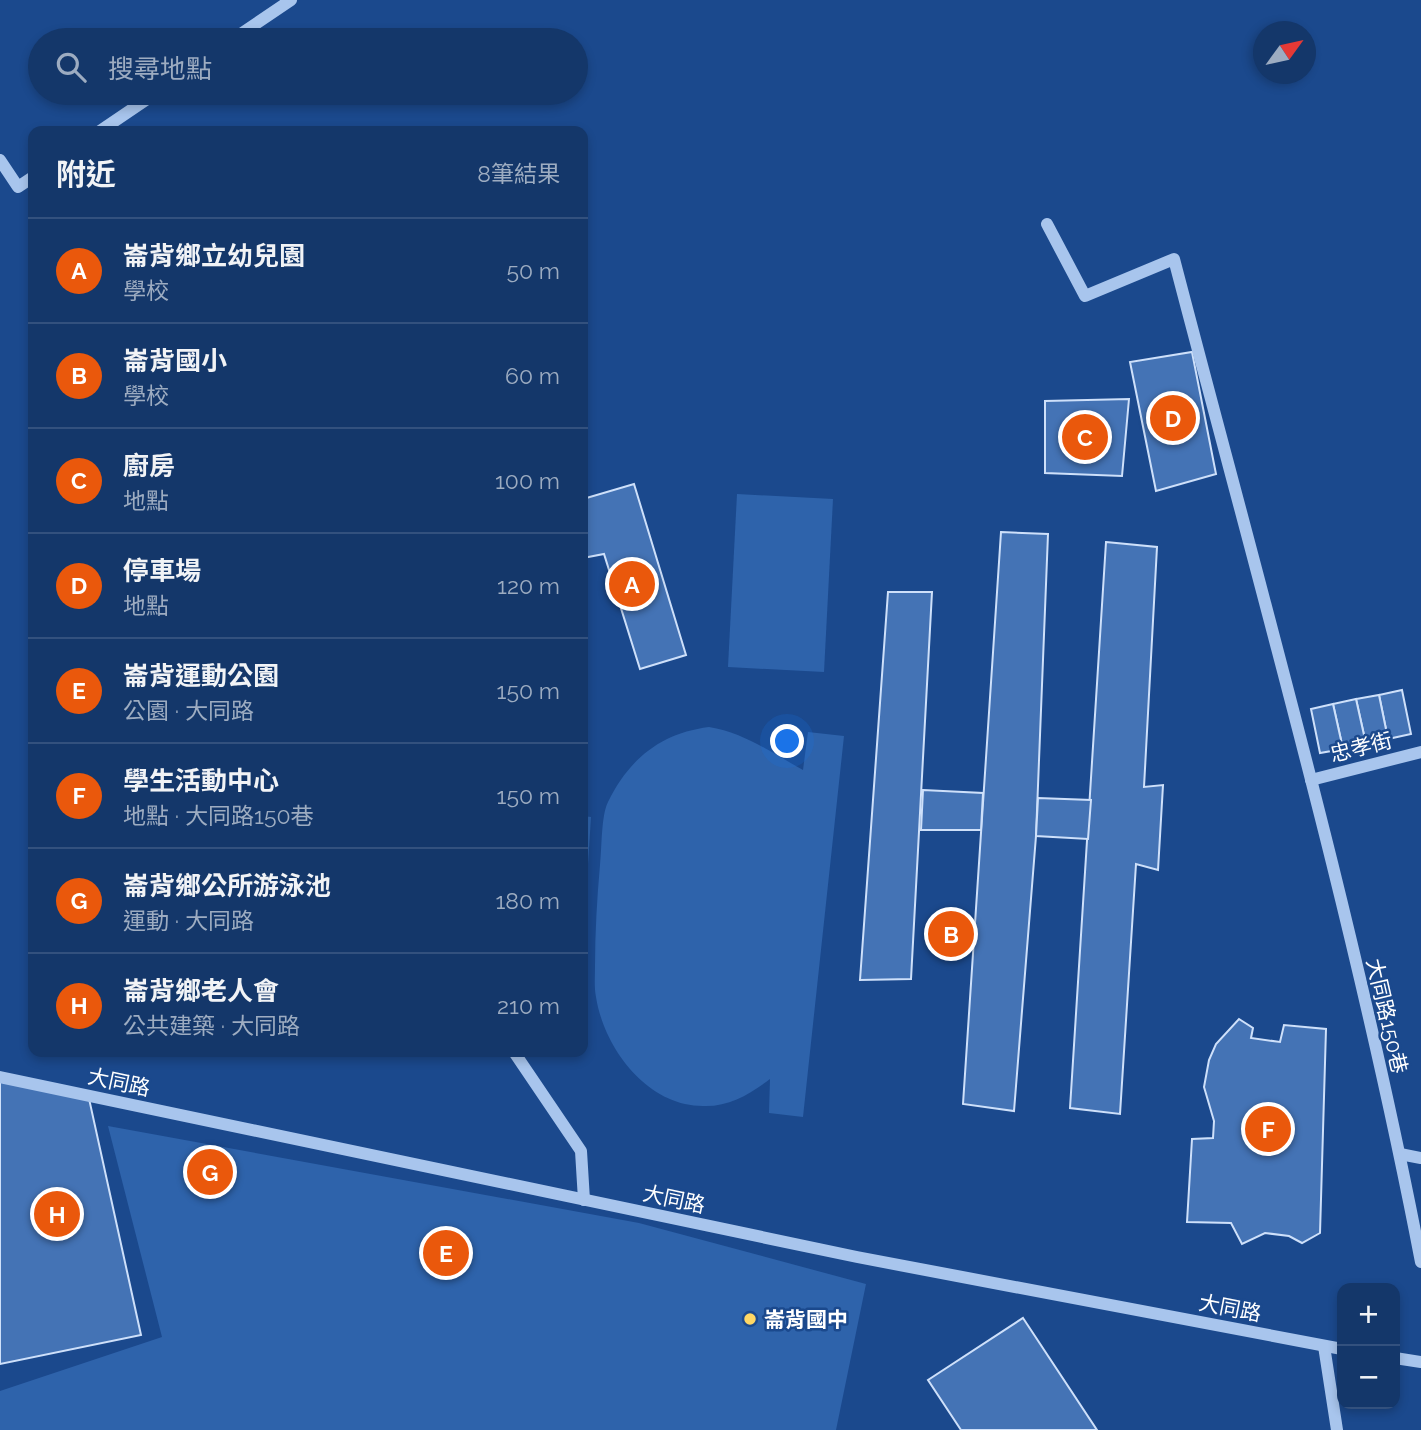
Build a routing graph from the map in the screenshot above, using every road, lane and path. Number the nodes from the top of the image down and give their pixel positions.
1 (291, 0) edge
2 (250, 28) edge
3 (138, 105) edge
4 (107, 126) edge
5 (0, 160) edge
6 (28, 180) edge
7 (1047, 224) dead end
8 (1421, 752) edge
9 (1311, 780) junction
10 (517, 1057) edge
11 (0, 1077) edge
12 (1400, 1154) junction
13 (1421, 1158) edge
14 (584, 1200) junction
15 (1421, 1262) edge
16 (1324, 1346) junction
17 (1337, 1348) edge
18 (1400, 1359) edge
19 (1421, 1362) edge
20 (1337, 1430) edge

1 - 2 street
3 - 4 street
5 - 6 street
7 - 9 street, 大同路150巷
8 - 9 street, 忠孝街
9 - 12 street, 大同路150巷
10 - 14 street
11 - 14 street, 大同路
12 - 13 street
12 - 15 street, 大同路150巷
14 - 16 street, 大同路
16 - 17 street, 大同路
16 - 20 street
18 - 19 street

